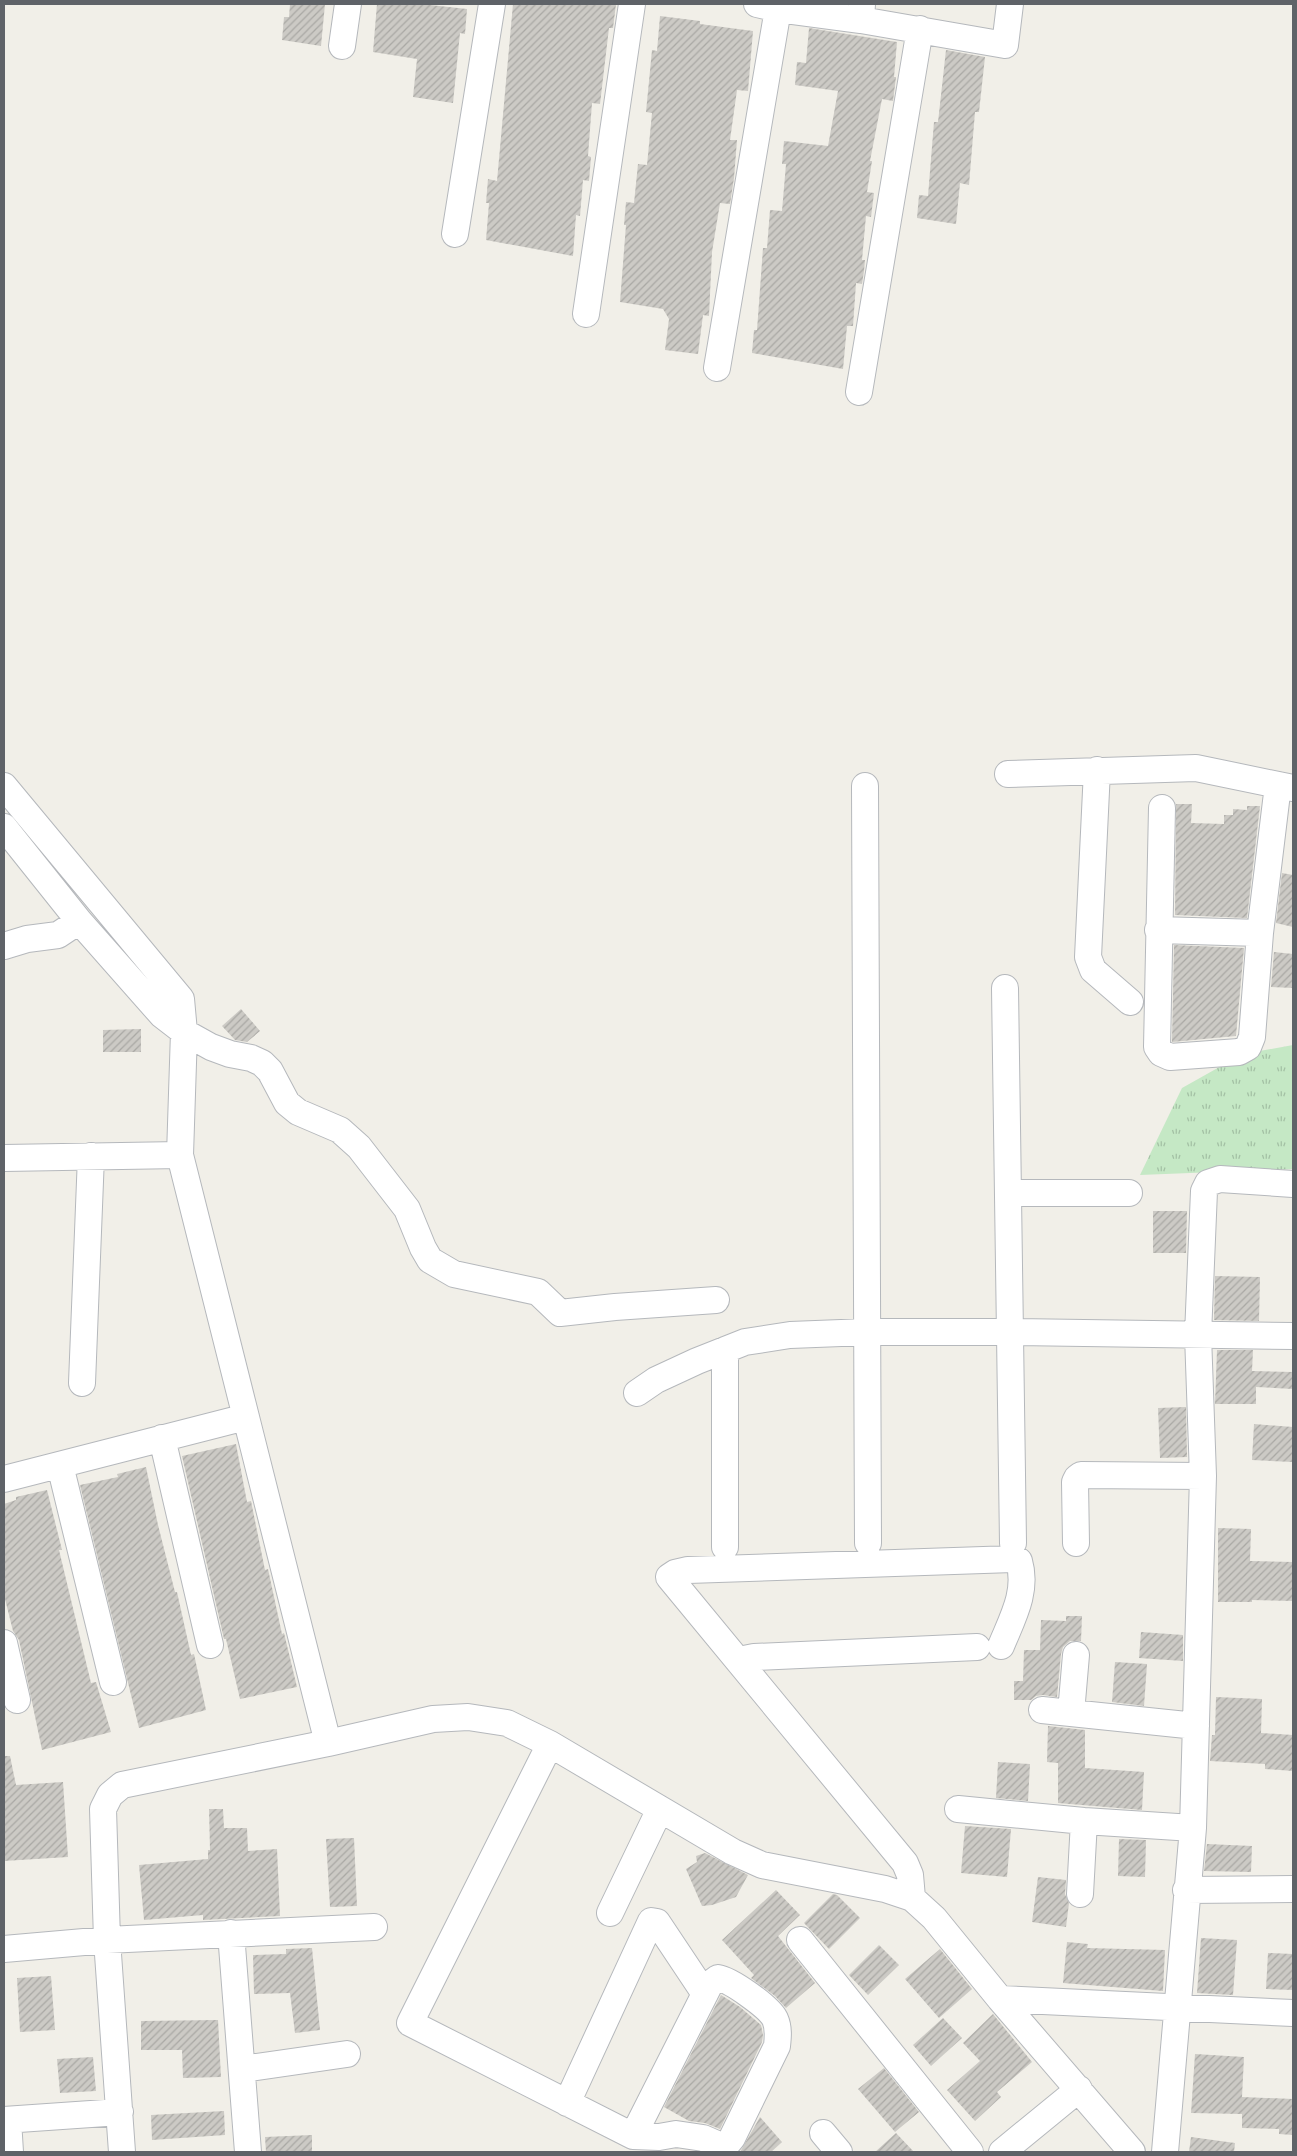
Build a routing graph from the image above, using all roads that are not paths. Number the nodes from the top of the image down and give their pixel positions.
1 (348, 4) edge
2 (492, 4) edge
3 (632, 4) edge
4 (1010, 4) edge
5 (767, 6) edge
6 (861, 12) edge
7 (920, 29) junction
8 (342, 46) dead end
9 (455, 234) dead end
10 (586, 314) dead end
11 (717, 368) dead end
12 (859, 392) dead end
13 (1097, 770) junction
14 (1008, 774) dead end
15 (4, 786) edge
16 (865, 786) dead end
17 (1286, 787) edge
18 (1162, 808) dead end
19 (4, 827) edge
20 (79, 921) junction
21 (1158, 930) junction
22 (1260, 933) junction
23 (4, 946) edge
24 (1005, 988) dead end
25 (1130, 1002) dead end
26 (184, 1032) junction
27 (180, 1155) junction
28 (91, 1156) junction
29 (4, 1158) edge
30 (1293, 1184) edge
31 (1008, 1193) junction
32 (1129, 1193) dead end
33 (716, 1300) dead end
34 (867, 1332) junction
35 (1011, 1332) junction
36 (1198, 1335) junction
37 (1293, 1336) edge
38 (725, 1350) junction
39 (82, 1383) dead end
40 (637, 1393) dead end
41 (246, 1417) junction
42 (162, 1438) junction
43 (60, 1465) junction
44 (1202, 1476) junction
45 (4, 1479) edge
46 (1076, 1542) dead end
47 (868, 1543) dead end
48 (1013, 1543) dead end
49 (725, 1547) dead end
50 (4, 1643) edge
51 (210, 1645) dead end
52 (1076, 1655) dead end
53 (739, 1660) junction
54 (113, 1682) dead end
55 (18, 1700) dead end
56 (1042, 1710) dead end
57 (1071, 1713) junction
58 (1196, 1726) junction
59 (328, 1743) junction
60 (550, 1744) junction
61 (660, 1809) junction
62 (958, 1809) dead end
63 (1084, 1822) junction
64 (1193, 1828) junction
65 (1293, 1889) edge
66 (1186, 1890) junction
67 (1080, 1894) dead end
68 (912, 1898) junction
69 (610, 1913) dead end
70 (374, 1927) dead end
71 (231, 1933) junction
72 (107, 1940) junction
73 (800, 1940) dead end
74 (4, 1949) edge
75 (705, 1994) junction
76 (1000, 1999) junction
77 (1176, 2008) junction
78 (1293, 2013) edge
79 (347, 2054) dead end
80 (242, 2069) junction
81 (1078, 2089) junction
82 (567, 2102) junction
83 (120, 2112) junction
84 (6, 2120) edge
85 (633, 2136) junction
86 (10, 2152) edge
87 (122, 2152) edge
88 (248, 2152) edge
89 (970, 2152) edge
90 (1002, 2152) edge
91 (1132, 2152) edge
92 (1165, 2152) edge

1 - 8 street
2 - 9 street
3 - 10 street
4 - 7 street
5 - 6 street
5 - 11 street
6 - 7 street
7 - 12 street
13 - 14 street
13 - 17 street
13 - 25 street
15 - 26 street
16 - 34 street
17 - 22 street
18 - 21 street
19 - 20 street
20 - 23 street
20 - 26 street
21 - 22 street
21 - 22 street
24 - 31 street
26 - 27 street
26 - 33 street
27 - 28 street
27 - 41 street
28 - 29 street
28 - 39 street
30 - 36 street
31 - 32 street
31 - 35 street
34 - 35 street
34 - 38 street
34 - 47 street
35 - 36 street
35 - 48 street
36 - 37 street
36 - 44 street
38 - 40 street
38 - 49 street
41 - 42 street
41 - 59 street
42 - 43 street
42 - 51 street
43 - 45 street
43 - 54 street
44 - 46 street
44 - 58 street
50 - 55 street
52 - 57 street
53 - 53 street
53 - 68 street
56 - 57 street
57 - 58 street
58 - 64 street
59 - 60 street
59 - 72 street
60 - 61 street
60 - 82 street
61 - 68 street
61 - 69 street
62 - 63 street
63 - 64 street
63 - 67 street
64 - 66 street
65 - 66 street
66 - 77 street
68 - 76 street
70 - 71 street
71 - 72 street
71 - 80 street
72 - 74 street
72 - 83 street
73 - 89 street
75 - 82 street
75 - 85 street
75 - 85 street
76 - 77 street
76 - 81 street
77 - 78 street
77 - 92 street
79 - 80 street
80 - 88 street
81 - 90 street
81 - 91 street
82 - 85 street
83 - 84 street
83 - 87 street
84 - 86 street

